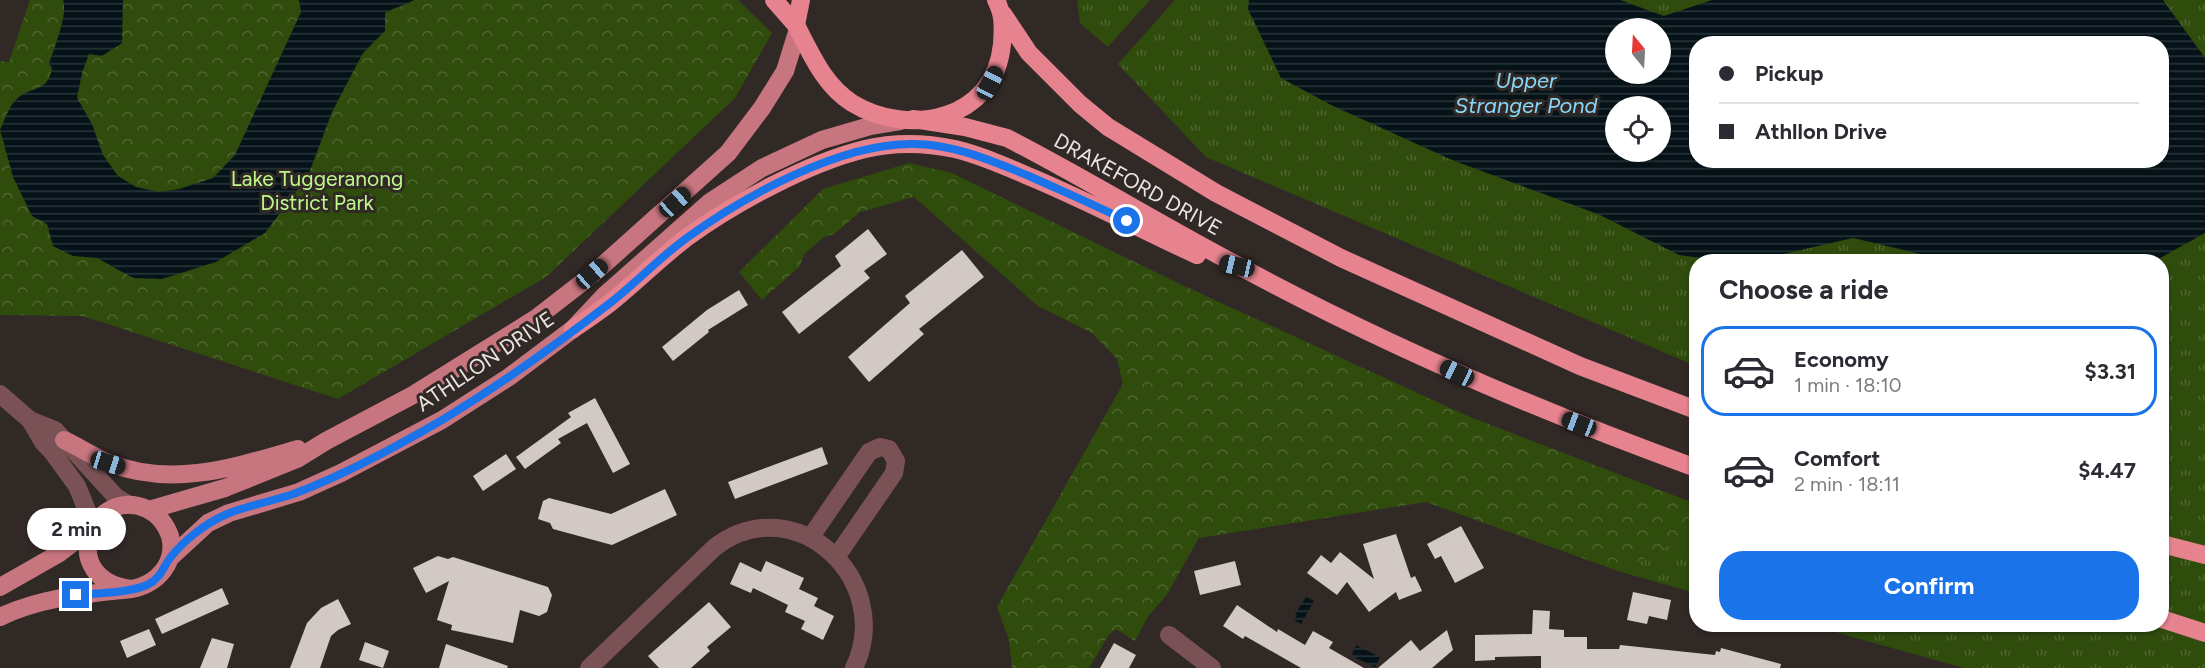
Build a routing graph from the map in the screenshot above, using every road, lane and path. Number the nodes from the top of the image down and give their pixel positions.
1 (774, 0) edge
2 (801, 0) edge
3 (1001, 6) edge
4 (797, 27) junction
5 (907, 120) junction
6 (1237, 266) junction
7 (573, 329) junction
8 (0, 394) edge
9 (1689, 407) edge
10 (30, 420) junction
11 (64, 440) junction
12 (295, 455) junction
13 (1689, 465) edge
14 (129, 505) junction
15 (149, 510) junction
16 (92, 527) junction
17 (810, 538) junction
18 (2169, 546) edge
19 (2205, 555) edge
20 (837, 556) junction
21 (169, 559) junction
22 (0, 587) edge
23 (132, 589) junction
24 (0, 616) edge
25 (2169, 621) edge
26 (2205, 633) edge
27 (1169, 635) dead end
28 (589, 668) edge
29 (854, 668) edge
30 (1212, 668) edge

1 - 4 highway
2 - 4 highway
3 - 5 highway
3 - 9 highway, DRAKEFORD DRIVE
4 - 5 highway
4 - 12 main road, ATHLLON DRIVE
5 - 6 highway, DRAKEFORD DRIVE
5 - 7 main road, ATHLLON DRIVE
6 - 7 highway
6 - 13 highway, DRAKEFORD DRIVE
7 - 21 main road, ATHLLON DRIVE
8 - 10 street
10 - 11 street
10 - 16 street
11 - 12 main road
11 - 14 street
12 - 15 main road, ATHLLON DRIVE
14 - 15 main road
14 - 16 main road
15 - 21 main road
16 - 22 main road
16 - 23 main road
17 - 20 street
17 - 20 street
17 - 28 street
18 - 19 highway
20 - 29 street
21 - 23 main road, ATHLLON DRIVE
23 - 24 main road, ATHLLON DRIVE
25 - 26 highway
27 - 30 street

